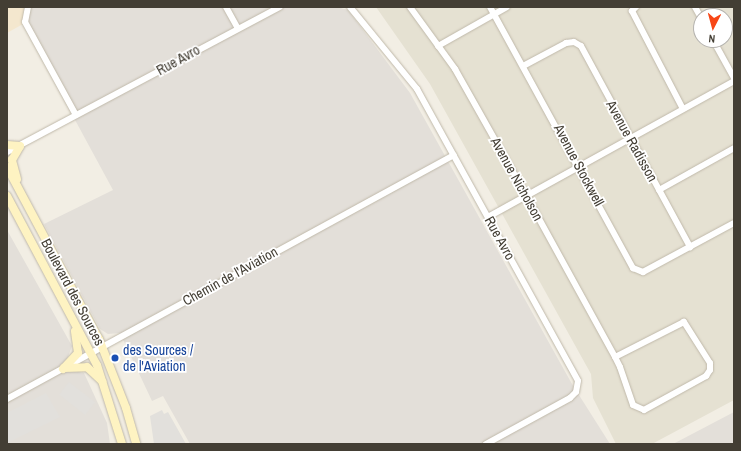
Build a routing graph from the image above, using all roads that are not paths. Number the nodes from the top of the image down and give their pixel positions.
1 (28, 7) edge
2 (226, 7) edge
3 (280, 7) edge
4 (350, 7) edge
5 (410, 7) edge
6 (490, 7) edge
7 (507, 7) edge
8 (636, 7) edge
9 (494, 14) junction
10 (238, 27) junction
11 (438, 46) junction
12 (717, 48) edge
13 (525, 65) junction
14 (734, 78) edge
15 (734, 81) edge
16 (683, 109) junction
17 (76, 115) junction
18 (630, 137) junction
19 (7, 145) edge
20 (20, 146) junction
21 (734, 148) edge
22 (7, 152) edge
23 (454, 155) junction
24 (580, 166) junction
25 (7, 167) edge
26 (659, 190) junction
27 (21, 193) junction
28 (526, 195) junction
29 (7, 196) edge
30 (488, 217) junction
31 (734, 223) edge
32 (690, 247) junction
33 (72, 317) junction
34 (102, 347) junction
35 (91, 354) junction
36 (615, 357) junction
37 (63, 368) junction
38 (105, 385) junction
39 (7, 399) edge
40 (122, 444) edge
41 (136, 444) edge
42 (486, 444) edge

1 - 17 street
2 - 10 street
3 - 10 street, Rue Avro
4 - 23 street, Rue Avro
5 - 11 street, Avenue Nicholson
6 - 9 street, Avenue Stockwell
7 - 9 street
8 - 16 street
9 - 11 street
9 - 13 street, Avenue Stockwell
10 - 17 street, Rue Avro
11 - 28 street, Avenue Nicholson
12 - 14 street
13 - 18 street, Avenue Radisson
13 - 24 street, Avenue Stockwell
15 - 16 street
16 - 18 street
17 - 20 street, Rue Avro
18 - 24 street
18 - 26 street, Avenue Radisson
19 - 20 main road
20 - 22 street
20 - 27 main road
21 - 26 street
23 - 30 street, Rue Avro
23 - 34 street, Chemin de l'Aviation
24 - 28 street
24 - 32 street, Avenue Stockwell
25 - 27 main road, Boulevard des Sources
26 - 32 street, Avenue Radisson
27 - 34 main road, Boulevard des Sources
28 - 30 street
28 - 36 street, Avenue Nicholson
29 - 33 main road, Boulevard des Sources
30 - 42 street, Rue Avro
31 - 32 street
33 - 35 main road, Boulevard des Sources
33 - 37 main road
34 - 35 street, Chemin de l'Aviation
34 - 41 main road, Boulevard des Sources
35 - 37 street, Chemin de l'Aviation
35 - 38 main road, Boulevard des Sources
36 - 36 street, Avenue Nicholson
37 - 38 main road
37 - 39 street, Chemin de l'Aviation
38 - 40 main road, Boulevard des Sources

